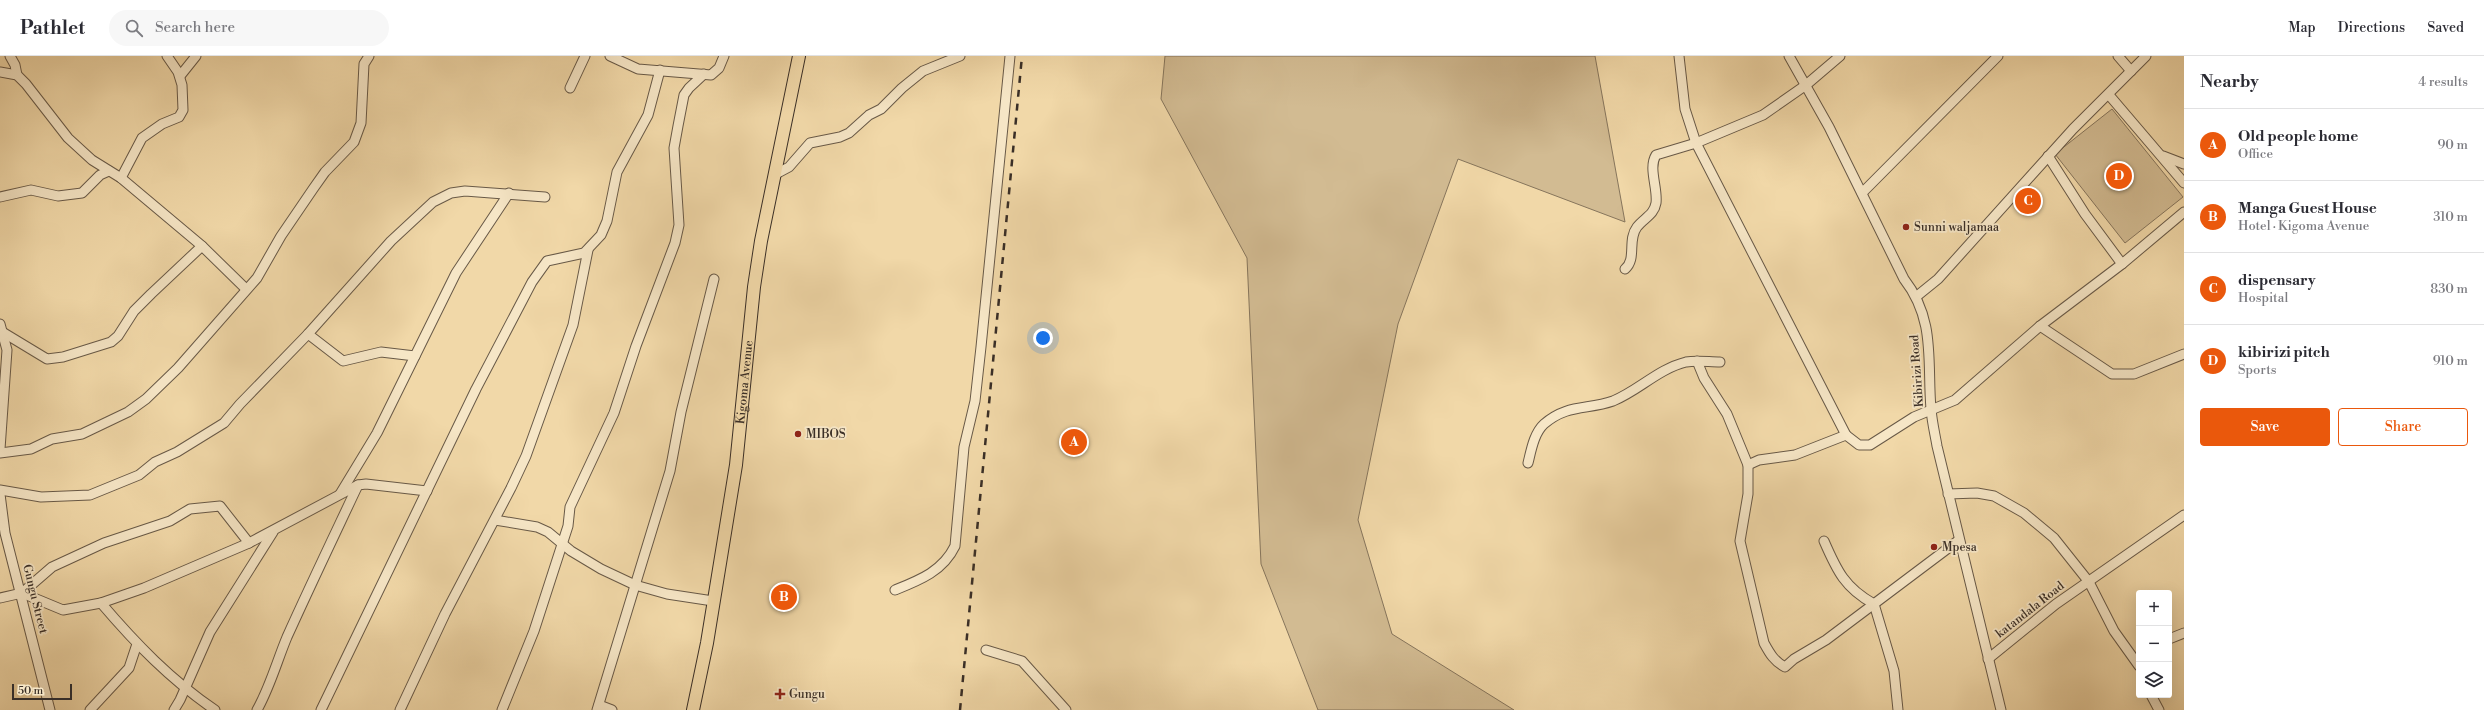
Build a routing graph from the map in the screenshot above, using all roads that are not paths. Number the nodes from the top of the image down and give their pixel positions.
1 (10, 56) edge
2 (167, 56) edge
3 (196, 56) edge
4 (369, 56) edge
5 (585, 56) edge
6 (610, 56) edge
7 (724, 56) edge
8 (799, 56) edge
9 (960, 56) edge
10 (1010, 56) edge
11 (1679, 56) edge
12 (1789, 56) edge
13 (1840, 56) edge
14 (1998, 56) edge
15 (2118, 56) edge
16 (2146, 56) edge
17 (660, 70) junction
18 (2131, 71) junction
19 (0, 72) edge
20 (704, 74) junction
21 (17, 75) junction
22 (180, 76) junction
23 (1806, 85) junction
24 (570, 88) dead end
25 (2109, 95) junction
26 (1696, 143) junction
27 (2048, 156) junction
28 (2162, 156) junction
29 (2184, 164) edge
30 (109, 171) junction
31 (774, 175) junction
32 (121, 178) junction
33 (2184, 183) edge
34 (509, 193) junction
35 (1862, 193) junction
36 (0, 197) edge
37 (545, 197) dead end
38 (2184, 212) edge
39 (202, 246) junction
40 (588, 250) junction
41 (2122, 264) junction
42 (1625, 269) dead end
43 (714, 279) dead end
44 (246, 289) junction
45 (1917, 296) junction
46 (0, 324) edge
47 (2040, 326) junction
48 (4, 333) junction
49 (308, 334) junction
50 (2184, 354) edge
51 (415, 356) junction
52 (1697, 361) junction
53 (1720, 362) dead end
54 (2, 370) edge
55 (1931, 410) junction
56 (1, 432) edge
57 (1846, 435) junction
58 (0, 449) edge
59 (0, 453) edge
60 (1528, 463) dead end
61 (1748, 465) junction
62 (358, 486) junction
63 (0, 490) edge
64 (427, 491) junction
65 (0, 494) edge
66 (340, 494) junction
67 (1948, 494) junction
68 (2184, 514) edge
69 (494, 520) junction
70 (273, 532) junction
71 (3, 534) edge
72 (1959, 540) junction
73 (1824, 542) dead end
74 (249, 543) junction
75 (562, 544) junction
76 (2089, 582) junction
77 (636, 585) junction
78 (895, 590) dead end
79 (22, 593) junction
80 (0, 598) edge
81 (713, 601) junction
82 (101, 603) junction
83 (1874, 604) junction
84 (2184, 633) edge
85 (2172, 638) edge
86 (137, 644) junction
87 (986, 650) dead end
88 (2136, 652) edge
89 (1988, 659) junction
90 (185, 690) junction
91 (2153, 698) edge
92 (598, 707) edge
93 (50, 710) edge
94 (90, 710) edge
95 (174, 710) edge
96 (215, 710) edge
97 (257, 710) edge
98 (321, 710) edge
99 (400, 710) edge
100 (502, 710) edge
101 (612, 710) edge
102 (693, 710) edge
103 (1066, 710) edge
104 (1898, 710) edge
105 (2002, 710) edge
106 (2159, 710) edge

1 - 21 street
2 - 22 street
3 - 22 street
4 - 44 street
5 - 24 street
6 - 17 street
7 - 20 street
8 - 31 main road, Kigoma Avenue
9 - 31 street
10 - 78 street
11 - 26 street
12 - 23 street, Kibirizi Road
13 - 23 street
14 - 35 street
15 - 18 street
16 - 18 street
17 - 20 street
17 - 40 street
18 - 25 street
19 - 21 street
20 - 75 street
21 - 30 street
22 - 32 street
23 - 26 street
23 - 35 street, Kibirizi Road
25 - 27 street
25 - 28 street
26 - 42 street
26 - 57 street
27 - 41 street
27 - 45 street
28 - 29 street
28 - 33 street
30 - 32 street
30 - 36 street
31 - 81 main road, Kigoma Avenue
32 - 39 street
34 - 37 street
34 - 49 street
34 - 51 street
35 - 45 street, Kibirizi Road
38 - 41 street
39 - 44 street
39 - 48 street
40 - 64 street
40 - 69 street
41 - 47 street
43 - 77 street
44 - 59 street
45 - 55 street, Kibirizi Road
46 - 48 street
47 - 50 street
47 - 55 street
48 - 54 street
49 - 51 street
49 - 63 street
51 - 66 street
52 - 53 street
52 - 60 street
52 - 61 street
54 - 56 street
55 - 57 street
55 - 67 street, Kibirizi Road
56 - 58 street
57 - 61 street
61 - 83 street
62 - 64 street
62 - 66 street
62 - 97 street
64 - 98 street
65 - 71 street, Gungu Street
66 - 70 street
67 - 72 street, Kibirizi Road
67 - 76 street
68 - 76 street, katandala Road
69 - 75 street
69 - 99 street
70 - 74 street
70 - 90 street
71 - 79 street, Gungu Street
72 - 83 street
72 - 89 street, Kibirizi Road
73 - 83 street
74 - 79 street
74 - 82 street
75 - 77 street
75 - 100 street
76 - 88 street
76 - 89 street, katandala Road
77 - 81 street
77 - 92 street
79 - 80 street
79 - 82 street
79 - 93 street, Gungu Street
81 - 102 main road, Kigoma Avenue
82 - 86 street
83 - 104 street
84 - 85 street
86 - 90 street
86 - 94 street
87 - 103 street
89 - 105 street, Kibirizi Road
90 - 95 street
90 - 96 street
91 - 106 street
92 - 101 street

